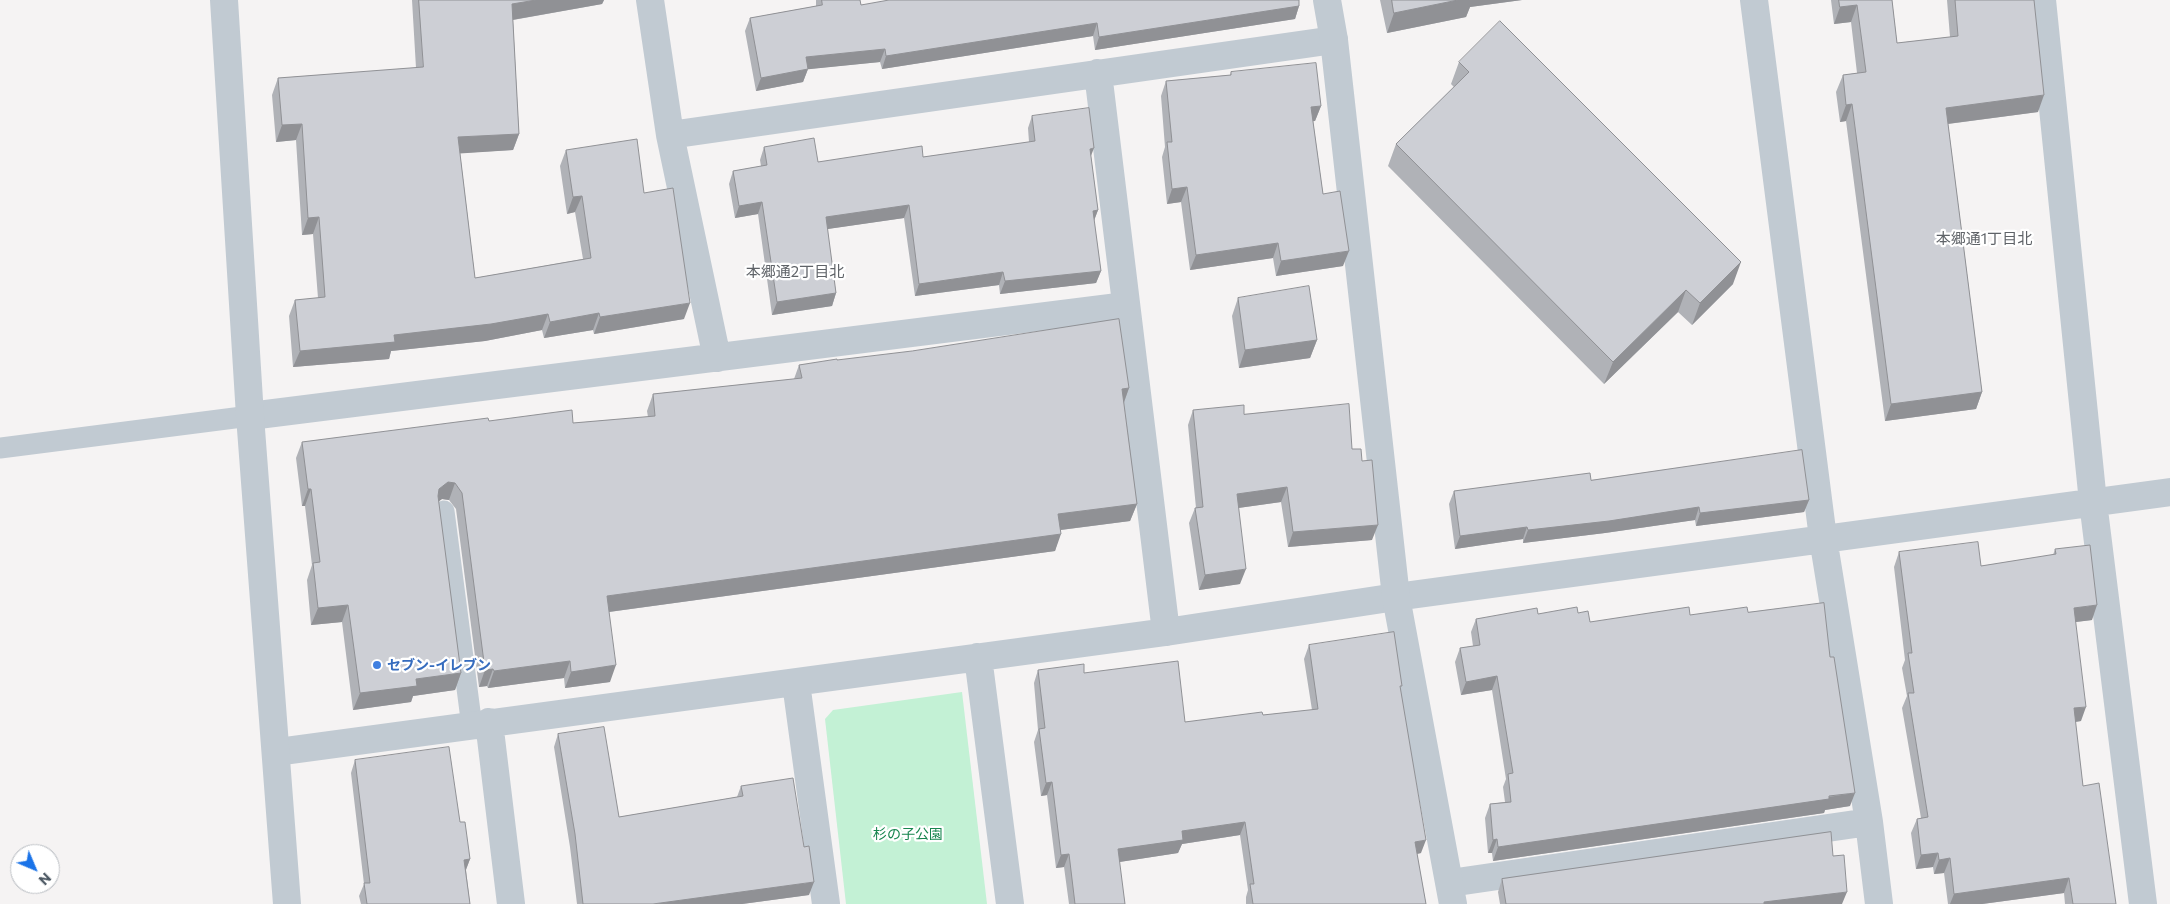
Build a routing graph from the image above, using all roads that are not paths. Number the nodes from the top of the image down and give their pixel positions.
1 (224, 0) edge
2 (650, 0) edge
3 (1327, 0) edge
4 (1754, 0) edge
5 (2042, 0) edge
6 (1334, 40) junction
7 (1098, 73) junction
8 (670, 135) junction
9 (1126, 306) junction
10 (717, 358) junction
11 (250, 416) junction
12 (0, 448) edge
13 (2170, 492) edge
14 (2093, 502) junction
15 (444, 511) dead end
16 (1822, 538) junction
17 (1396, 598) junction
18 (1166, 632) junction
19 (978, 657) junction
20 (796, 683) junction
21 (481, 724) junction
22 (277, 752) junction
23 (1869, 822) junction
24 (1452, 894) edge
25 (287, 904) edge
26 (511, 904) edge
27 (826, 904) edge
28 (1010, 904) edge
29 (1879, 904) edge
30 (2143, 904) edge

1 - 11 street
2 - 8 street
3 - 6 street
4 - 16 street
5 - 14 street
6 - 7 street
6 - 17 street
7 - 8 street
7 - 9 street
8 - 10 street
9 - 10 street
9 - 18 street
10 - 11 street
11 - 12 lane
11 - 22 street
13 - 14 street
14 - 16 street
14 - 30 street
15 - 21 lane
16 - 17 street
16 - 23 street
17 - 18 street
17 - 24 street
18 - 19 street
19 - 20 street
19 - 28 street
20 - 21 street
20 - 27 street
21 - 22 street
21 - 26 street
22 - 25 street
23 - 24 street
23 - 29 street

